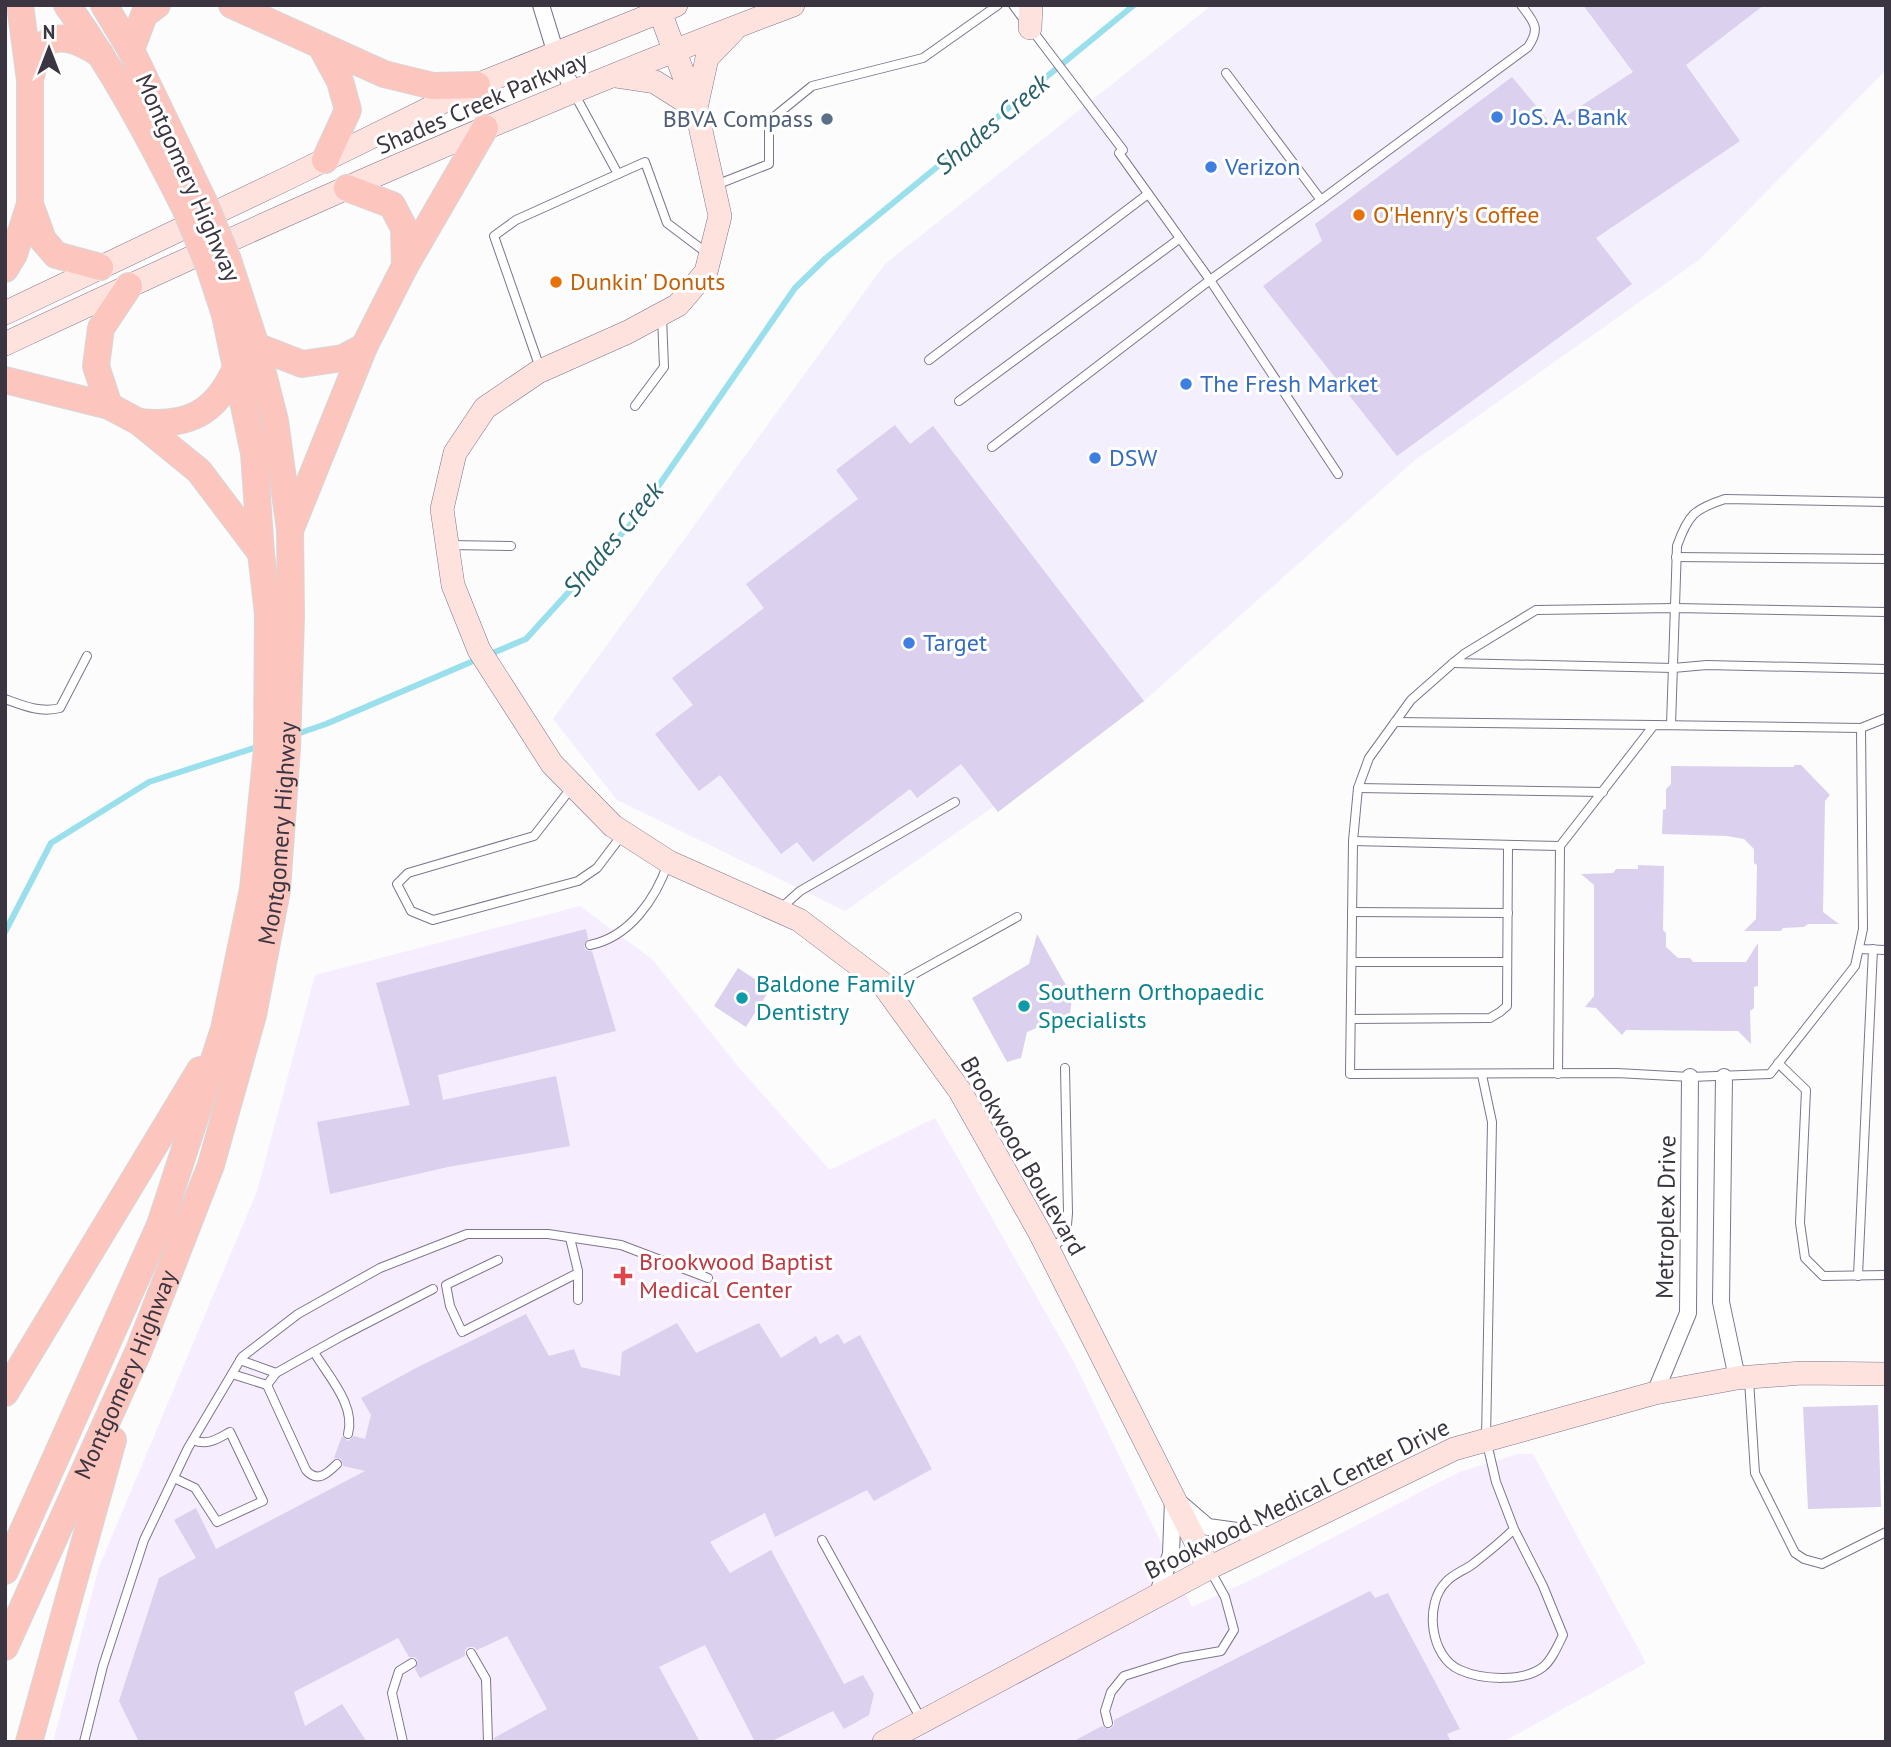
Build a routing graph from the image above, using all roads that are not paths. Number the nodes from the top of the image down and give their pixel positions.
1 (20, 5) edge
2 (67, 5) edge
3 (104, 5) edge
4 (157, 5) edge
5 (232, 5) edge
6 (541, 5) edge
7 (793, 5) edge
8 (998, 5) edge
9 (1013, 5) edge
10 (1521, 5) edge
11 (668, 9) edge
12 (1031, 16) edge
13 (738, 26) junction
14 (321, 46) junction
15 (131, 50) junction
16 (674, 50) junction
17 (555, 54) junction
18 (103, 55) junction
19 (1226, 73) dead end
20 (615, 76) junction
21 (30, 80) junction
22 (477, 85) junction
23 (574, 92) junction
24 (696, 108) junction
25 (485, 128) junction
26 (325, 160) junction
27 (618, 174) junction
28 (714, 186) junction
29 (347, 188) junction
30 (1148, 194) junction
31 (1321, 200) junction
32 (30, 204) junction
33 (195, 205) junction
34 (1180, 239) junction
35 (710, 255) junction
36 (210, 261) junction
37 (100, 267) junction
38 (405, 267) junction
39 (5, 269) edge
40 (1210, 281) junction
41 (129, 286) junction
42 (5, 313) edge
43 (662, 314) junction
44 (5, 344) edge
45 (256, 346) junction
46 (364, 347) junction
47 (929, 360) dead end
48 (235, 370) junction
49 (541, 371) junction
50 (5, 380) edge
51 (959, 401) dead end
52 (109, 406) junction
53 (635, 406) dead end
54 (139, 422) junction
55 (992, 447) dead end
56 (1338, 474) dead end
57 (1886, 502) edge
58 (290, 530) junction
59 (447, 545) junction
60 (510, 546) dead end
61 (261, 553) junction
62 (1676, 557) junction
63 (1886, 559) edge
64 (1675, 608) junction
65 (1886, 612) edge
66 (280, 615) junction
67 (87, 656) dead end
68 (1453, 663) junction
69 (1673, 668) junction
70 (1886, 669) edge
71 (5, 699) edge
72 (1886, 718) edge
73 (1395, 722) junction
74 (1654, 725) junction
75 (1671, 725) junction
76 (1861, 728) junction
77 (573, 786) junction
78 (1358, 788) junction
79 (1603, 792) junction
80 (955, 802) dead end
81 (623, 833) junction
82 (1353, 841) junction
83 (1508, 845) junction
84 (1560, 846) junction
85 (669, 862) junction
86 (265, 889) junction
87 (778, 911) junction
88 (1352, 912) junction
89 (1508, 913) junction
90 (1017, 917) dead end
91 (590, 945) dead end
92 (1858, 949) junction
93 (1873, 949) junction
94 (1886, 950) edge
95 (1352, 962) junction
96 (1507, 962) junction
97 (886, 990) junction
98 (1351, 1018) junction
99 (224, 1029) junction
100 (1778, 1063) junction
101 (1065, 1068) dead end
102 (1558, 1074) junction
103 (1482, 1075) junction
104 (1690, 1077) junction
105 (1724, 1077) junction
106 (570, 1238) junction
107 (1048, 1250) junction
108 (498, 1260) dead end
109 (578, 1273) junction
110 (1886, 1275) edge
111 (1858, 1276) junction
112 (708, 1278) dead end
113 (433, 1289) dead end
114 (578, 1300) dead end
115 (139, 1350) junction
116 (314, 1352) junction
117 (240, 1360) junction
118 (276, 1373) junction
119 (232, 1374) junction
120 (1886, 1374) edge
121 (1743, 1378) junction
122 (267, 1385) junction
123 (5, 1393) edge
124 (1655, 1393) junction
125 (348, 1434) dead end
126 (1486, 1439) junction
127 (193, 1440) junction
128 (337, 1464) dead end
129 (174, 1478) junction
130 (1173, 1497) junction
131 (1514, 1529) junction
132 (1886, 1532) edge
133 (1274, 1536) junction
134 (822, 1540) dead end
135 (1209, 1568) junction
136 (5, 1571) edge
137 (1157, 1596) junction
138 (5, 1647) edge
139 (471, 1653) dead end
140 (412, 1663) dead end
141 (922, 1721) junction
142 (1108, 1723) dead end
143 (29, 1742) edge
144 (84, 1742) edge
145 (403, 1742) edge
146 (488, 1742) edge
147 (884, 1742) edge

1 - 21 main road
2 - 18 main road, Montgomery Highway
3 - 15 main road, Montgomery Highway
4 - 15 main road
5 - 14 main road
6 - 17 street
7 - 13 street, Shades Creek Parkway
8 - 28 lane
9 - 12 lane
10 - 31 lane
11 - 16 street, Brookwood Boulevard
11 - 17 street, Shades Creek Parkway
12 - 30 lane
13 - 16 street, Shades Creek Parkway
13 - 24 street
14 - 22 main road
14 - 26 main road
15 - 33 main road, Montgomery Highway
16 - 20 street, Shades Creek Parkway
16 - 24 street, Brookwood Boulevard
17 - 22 street, Shades Creek Parkway
17 - 23 street
18 - 21 main road
18 - 33 main road, Montgomery Highway
19 - 31 lane
20 - 23 street, Shades Creek Parkway
20 - 24 street
21 - 32 main road
22 - 26 street, Shades Creek Parkway
23 - 25 street, Shades Creek Parkway
23 - 27 lane
24 - 28 street, Brookwood Boulevard
25 - 29 street, Shades Creek Parkway
25 - 38 main road
26 - 37 street, Shades Creek Parkway
27 - 35 lane
27 - 49 lane
28 - 35 street, Brookwood Boulevard
29 - 36 street, Shades Creek Parkway
29 - 38 main road
30 - 34 lane
30 - 47 lane
31 - 40 lane
32 - 37 main road
32 - 39 main road
33 - 36 main road, Montgomery Highway, bridge
34 - 40 lane
34 - 51 lane
35 - 43 street, Brookwood Boulevard
36 - 41 street
36 - 45 main road, Montgomery Highway
36 - 48 main road, Montgomery Highway
37 - 42 street, Shades Creek Parkway
38 - 46 main road
40 - 55 lane
40 - 56 lane
41 - 44 street
41 - 52 main road
43 - 49 street, Brookwood Boulevard
43 - 53 lane
45 - 46 main road
45 - 58 main road, Montgomery Highway
46 - 58 main road
48 - 54 main road
48 - 61 main road, Montgomery Highway
49 - 59 street, Brookwood Boulevard
50 - 52 main road
52 - 54 main road
54 - 61 main road
57 - 62 lane
58 - 66 main road, Montgomery Highway
59 - 60 lane
59 - 77 street, Brookwood Boulevard
61 - 66 main road, Montgomery Highway
62 - 63 lane
62 - 64 lane
64 - 65 lane
64 - 68 lane
64 - 69 lane
66 - 86 main road, Montgomery Highway
67 - 71 lane
68 - 69 lane
68 - 73 lane
69 - 70 lane
69 - 75 lane
72 - 76 lane
73 - 74 lane
73 - 78 lane
74 - 75 lane
74 - 79 lane
75 - 76 lane
76 - 92 lane
77 - 81 street, Brookwood Boulevard
77 - 81 lane
78 - 79 lane
78 - 82 lane
79 - 84 lane
80 - 87 lane
81 - 85 street, Brookwood Boulevard
82 - 83 lane
82 - 88 lane
83 - 84 lane
83 - 89 lane
84 - 102 lane
85 - 87 street, Brookwood Boulevard
85 - 91 lane
86 - 99 main road, Montgomery Highway
86 - 115 main road, Montgomery Highway
87 - 97 street, Brookwood Boulevard
88 - 89 lane
88 - 95 lane
89 - 96 lane
90 - 97 lane
92 - 93 lane
92 - 100 lane
93 - 94 lane
93 - 111 lane
95 - 96 lane
95 - 98 lane
96 - 98 lane
97 - 107 street, Brookwood Boulevard
98 - 103 lane
99 - 123 main road
99 - 136 main road, Montgomery Highway
100 - 105 lane
100 - 111 lane
101 - 107 lane
102 - 103 lane
102 - 104 lane
103 - 126 lane
104 - 105 lane
104 - 124 street, Metroplex Drive
105 - 121 street
106 - 109 lane
106 - 112 lane
106 - 117 lane
107 - 130 street, Brookwood Boulevard
108 - 109 lane
109 - 114 lane
110 - 111 lane
113 - 116 lane
115 - 138 main road, Montgomery Highway
115 - 143 main road
116 - 118 lane
116 - 125 lane
117 - 118 lane
117 - 119 lane
118 - 122 lane
119 - 122 lane
119 - 127 lane
120 - 121 street, Brookwood Medical Center Drive
121 - 124 street, Brookwood Medical Center Drive
121 - 132 lane
122 - 128 lane
124 - 126 street, Brookwood Medical Center Drive
126 - 131 lane
126 - 133 street, Brookwood Medical Center Drive
127 - 129 lane
127 - 129 lane
129 - 144 lane
130 - 133 street, Brookwood Boulevard
130 - 135 street, Brookwood Boulevard
130 - 137 street, Brookwood Boulevard
131 - 131 lane
133 - 135 street, Brookwood Medical Center Drive
134 - 141 lane
135 - 137 street, Brookwood Medical Center Drive
135 - 142 lane
137 - 141 street, Brookwood Medical Center Drive
139 - 146 lane
140 - 145 lane
141 - 147 street, Brookwood Medical Center Drive

